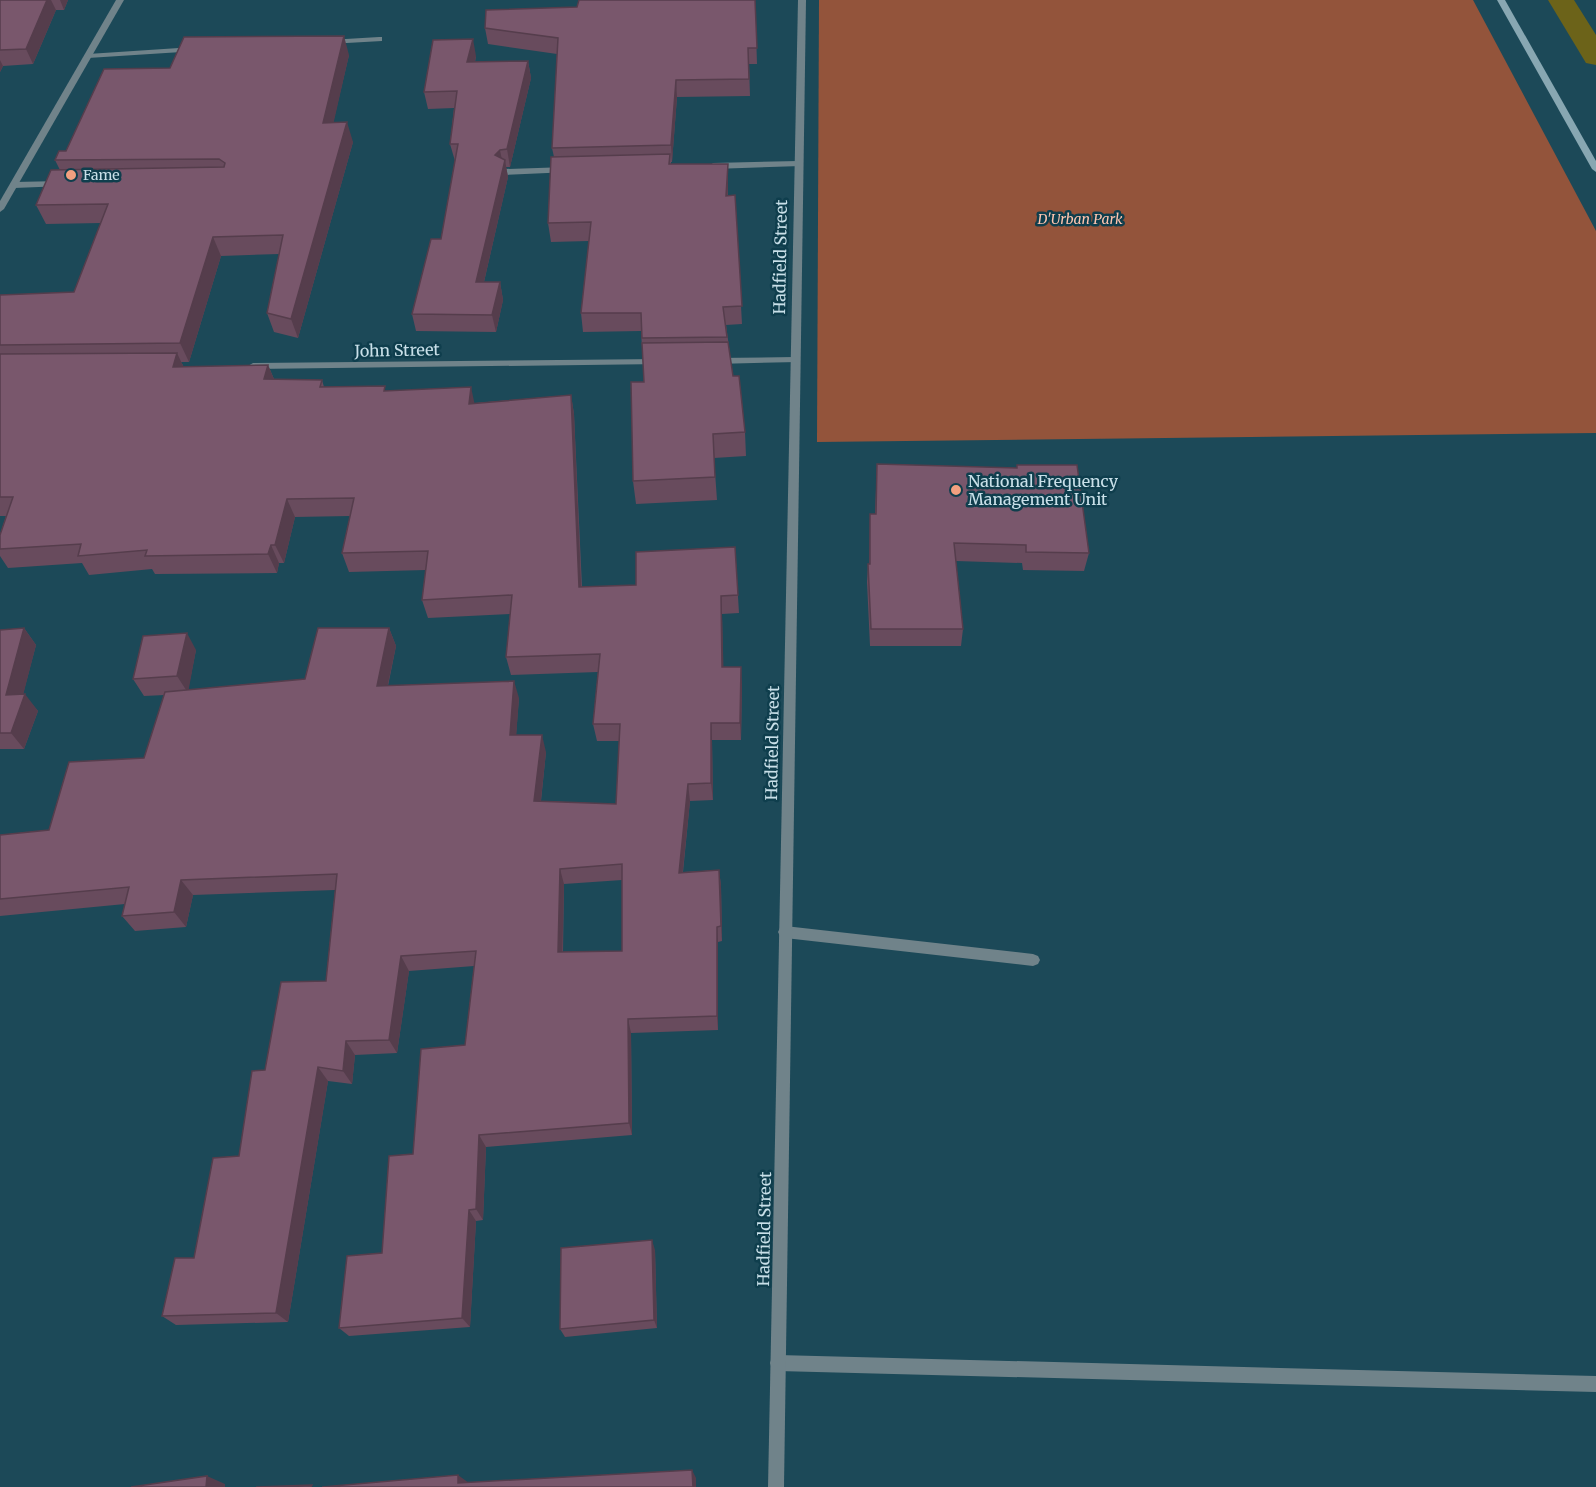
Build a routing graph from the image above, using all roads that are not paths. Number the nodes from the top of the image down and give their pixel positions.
1 (120, 0) edge
2 (802, 0) edge
3 (1501, 0) edge
4 (379, 39) dead end
5 (321, 42) edge
6 (204, 49) edge
7 (88, 56) junction
8 (798, 164) junction
9 (705, 166) edge
10 (1596, 169) edge
11 (575, 170) edge
12 (505, 172) edge
13 (14, 184) junction
14 (73, 184) edge
15 (0, 209) edge
16 (795, 360) junction
17 (700, 361) edge
18 (665, 362) edge
19 (237, 366) edge
20 (785, 932) junction
21 (1033, 960) dead end
22 (778, 1363) junction
23 (1596, 1384) edge
24 (776, 1487) edge

1 - 7 street
2 - 8 street, Hadfield Street
3 - 10 main road
4 - 5 street
6 - 7 street
7 - 13 street
8 - 9 street
8 - 16 street, Hadfield Street
11 - 12 street
13 - 14 street
13 - 15 street
16 - 17 street
16 - 20 street, Hadfield Street
18 - 19 street, John Street
20 - 21 street
20 - 22 street, Hadfield Street
22 - 23 street
22 - 24 street, Hadfield Street

